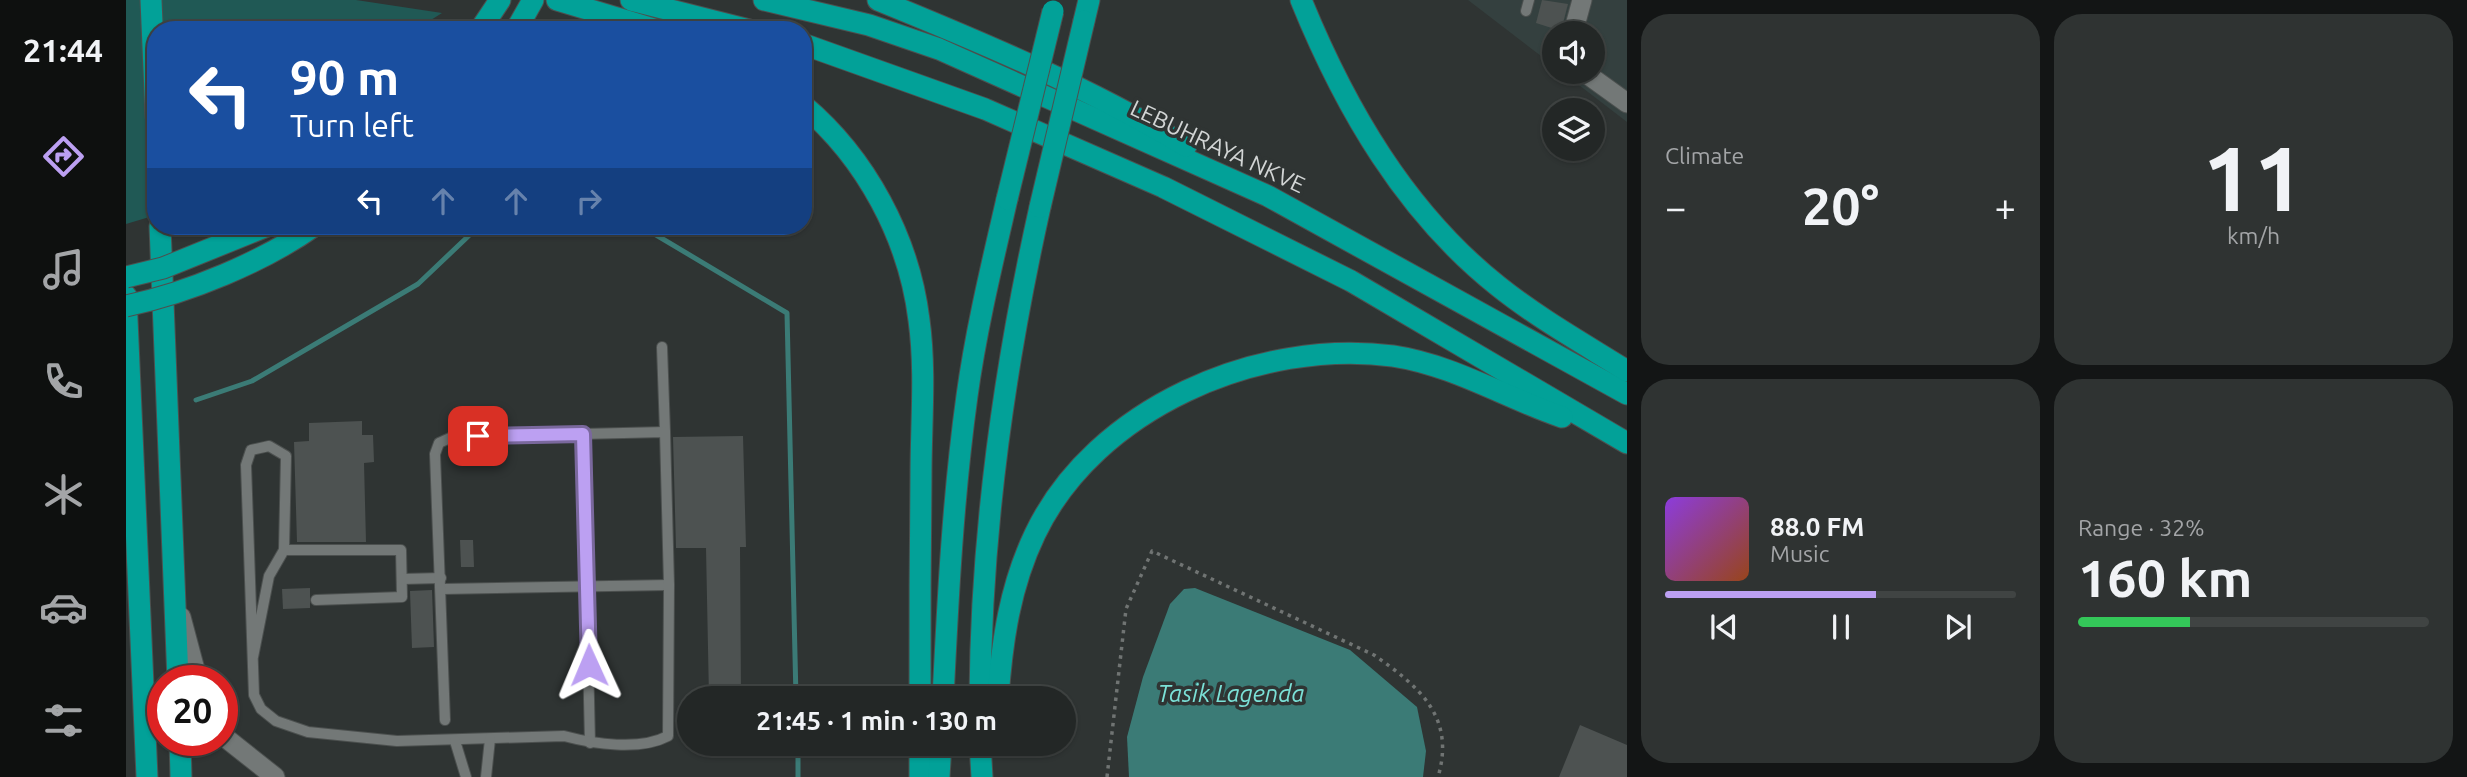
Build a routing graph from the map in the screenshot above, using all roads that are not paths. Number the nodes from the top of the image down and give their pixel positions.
1 (151, 0) edge
2 (500, 0) edge
3 (533, 0) edge
4 (557, 0) edge
5 (631, 0) edge
6 (764, 0) edge
7 (878, 0) edge
8 (1089, 0) edge
9 (1301, 0) edge
10 (1582, 0) edge
11 (1054, 6) edge
12 (152, 21) edge
13 (486, 21) edge
14 (521, 21) edge
15 (627, 21) edge
16 (714, 21) edge
17 (1576, 21) edge
18 (812, 47) edge
19 (1601, 84) edge
20 (1627, 103) edge
21 (812, 114) edge
22 (1268, 196) junction
23 (160, 235) edge
24 (245, 235) edge
25 (301, 235) edge
26 (126, 277) edge
27 (126, 296) edge
28 (126, 306) edge
29 (662, 347) dead end
30 (1627, 372) edge
31 (1627, 394) edge
32 (1604, 431) junction
33 (665, 432) junction
34 (583, 434) junction
35 (1627, 443) edge
36 (284, 550) junction
37 (402, 579) junction
38 (441, 584) junction
39 (669, 585) junction
40 (588, 587) junction
41 (175, 596) junction
42 (316, 600) dead end
43 (253, 657) junction
44 (177, 665) edge
45 (194, 665) edge
46 (920, 686) edge
47 (944, 686) edge
48 (980, 686) edge
49 (999, 686) edge
50 (445, 720) dead end
51 (490, 739) junction
52 (455, 741) junction
53 (590, 743) junction
54 (238, 748) edge
55 (180, 756) edge
56 (920, 756) edge
57 (940, 756) edge
58 (147, 777) edge
59 (181, 777) edge
60 (275, 777) edge
61 (466, 777) edge
62 (486, 777) edge
63 (920, 777) edge
64 (939, 777) edge

1 - 12 highway
2 - 13 highway
3 - 14 highway
4 - 15 highway
5 - 16 highway
6 - 22 highway, LEBUHRAYA NKVE
7 - 22 highway
8 - 48 highway, bridge
9 - 30 highway
10 - 17 main road
11 - 47 highway, bridge
18 - 32 highway
19 - 20 main road
21 - 46 highway
22 - 31 highway, LEBUHRAYA NKVE
23 - 41 highway
24 - 26 highway, bridge
25 - 28 highway, bridge
27 - 58 highway
29 - 33 lane
32 - 35 highway
32 - 49 highway
33 - 34 lane
33 - 39 lane
34 - 38 lane
34 - 40 lane
36 - 37 lane
36 - 43 lane
36 - 43 lane
37 - 38 lane
37 - 42 lane
38 - 40 lane
38 - 50 lane
39 - 40 lane
39 - 53 lane
40 - 53 lane
41 - 44 highway
41 - 45 main road
43 - 52 lane
51 - 52 lane
51 - 53 lane
51 - 62 lane
52 - 61 lane
54 - 60 main road
55 - 59 highway
56 - 63 highway
57 - 64 highway

